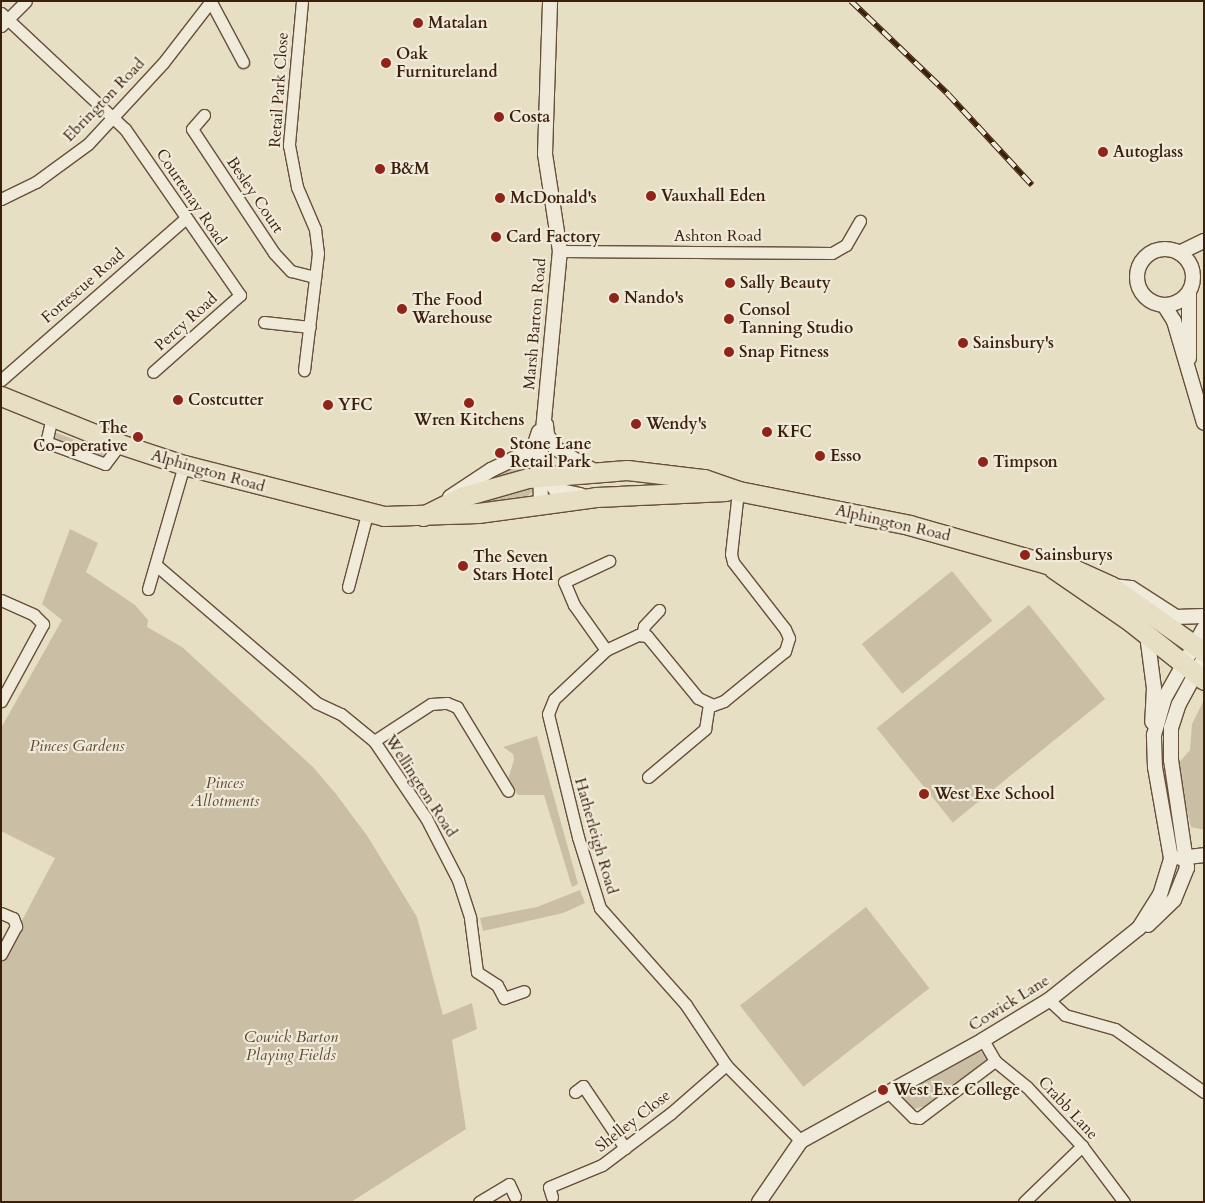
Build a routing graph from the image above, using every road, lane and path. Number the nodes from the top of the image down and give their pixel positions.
1 (26, 1) edge
2 (211, 1) edge
3 (302, 1) edge
4 (550, 1) edge
5 (4, 20) edge
6 (243, 62) dead end
7 (204, 115) dead end
8 (114, 118) junction
9 (1, 199) edge
10 (186, 218) junction
11 (860, 221) dead end
12 (1204, 241) edge
13 (560, 251) junction
14 (1179, 253) junction
15 (1198, 271) edge
16 (315, 277) junction
17 (1189, 293) junction
18 (240, 296) joint
19 (1164, 305) junction
20 (264, 322) dead end
21 (310, 327) junction
22 (304, 370) dead end
23 (1188, 371) junction
24 (153, 372) dead end
25 (1, 380) edge
26 (1, 396) edge
27 (545, 412) junction
28 (52, 417) junction
29 (1203, 420) edge
30 (120, 444) junction
31 (184, 465) junction
32 (594, 471) junction
33 (542, 472) junction
34 (738, 490) junction
35 (596, 497) junction
36 (444, 503) junction
37 (541, 504) junction
38 (367, 514) junction
39 (423, 516) junction
40 (609, 561) dead end
41 (1047, 564) junction
42 (156, 565) junction
43 (1111, 586) junction
44 (348, 587) dead end
45 (148, 589) dead end
46 (1, 600) edge
47 (659, 610) dead end
48 (1204, 616) edge
49 (1204, 628) edge
50 (642, 634) junction
51 (1147, 635) junction
52 (606, 650) junction
53 (1197, 662) edge
54 (1, 701) edge
55 (709, 704) junction
56 (1154, 735) junction
57 (374, 741) junction
58 (648, 777) dead end
59 (508, 791) dead end
60 (1204, 855) edge
61 (1187, 857) junction
62 (1170, 858) junction
63 (1, 913) edge
64 (1139, 928) junction
65 (1, 954) edge
66 (524, 991) dead end
67 (1049, 1000) junction
68 (984, 1040) junction
69 (995, 1061) junction
70 (726, 1065) junction
71 (593, 1079) dead end
72 (1204, 1092) edge
73 (889, 1093) junction
74 (801, 1141) junction
75 (1082, 1146) junction
76 (625, 1148) junction
77 (546, 1174) dead end
78 (515, 1198) dead end
79 (479, 1202) edge
80 (759, 1202) edge
81 (1024, 1202) edge
82 (1124, 1202) edge

1 - 5 street
2 - 6 street
2 - 8 street, Ebrington Road
3 - 16 street, Retail Park Close
4 - 13 street, Marsh Barton Road
5 - 8 street, Courtenay Road
7 - 16 street, Besley Court
8 - 9 street, Ebrington Road
8 - 10 street, Courtenay Road
10 - 18 street, Courtenay Road
10 - 25 street, Fortescue Road
11 - 13 street, Ashton Road
12 - 14 street
13 - 27 street, Marsh Barton Road
14 - 15 street
14 - 19 street
15 - 17 street
16 - 21 street, Retail Park Close
17 - 19 street
17 - 23 street
18 - 24 street, Percy Road
19 - 23 street
20 - 21 street
21 - 22 street, Retail Park Close
23 - 29 street
26 - 28 highway, Alphington Road
27 - 32 street, Marsh Barton Road
27 - 33 street, Marsh Barton Road
27 - 36 street, Marsh Barton Road
28 - 30 highway, Alphington Road
28 - 30 street
30 - 31 highway, Alphington Road
31 - 38 highway, Alphington Road
31 - 42 street
32 - 33 highway, Alphington Road
32 - 34 highway, Alphington Road
33 - 35 street
33 - 36 highway, Alphington Road
33 - 37 street, Marsh Barton Road
34 - 35 highway, Alphington Road
34 - 41 highway, Alphington Road
34 - 55 street
35 - 37 highway, Alphington Road
36 - 39 highway, Alphington Road
37 - 39 highway, Alphington Road
38 - 39 highway, Alphington Road
38 - 44 street
40 - 52 street
41 - 43 highway, Alphington Road
41 - 51 highway, Alphington Road
42 - 45 street
42 - 57 street, Wellington Road
43 - 48 street
43 - 53 highway, Alphington Road
46 - 54 street
47 - 50 street
49 - 53 street
50 - 52 street, Hatherleigh Road
50 - 55 street
51 - 53 highway, Alphington Road
51 - 56 street
52 - 70 street, Hatherleigh Road
53 - 56 street
53 - 61 street
55 - 58 street
56 - 62 street
57 - 59 street
57 - 66 street, Wellington Road
60 - 61 street
61 - 62 street
61 - 64 street
62 - 64 street
63 - 65 street
64 - 67 street, Cowick Lane
67 - 68 street, Cowick Lane
67 - 72 street
68 - 69 street, Crabb Lane
68 - 73 street, Cowick Lane
69 - 73 street
69 - 75 street, Crabb Lane
70 - 74 street, Hatherleigh Road
70 - 76 street, Shelley Close
71 - 76 street
73 - 74 street, Cowick Lane
74 - 80 street, Cowick Lane
75 - 81 street
75 - 82 street, Crabb Lane
76 - 77 street, Shelley Close
78 - 79 street

